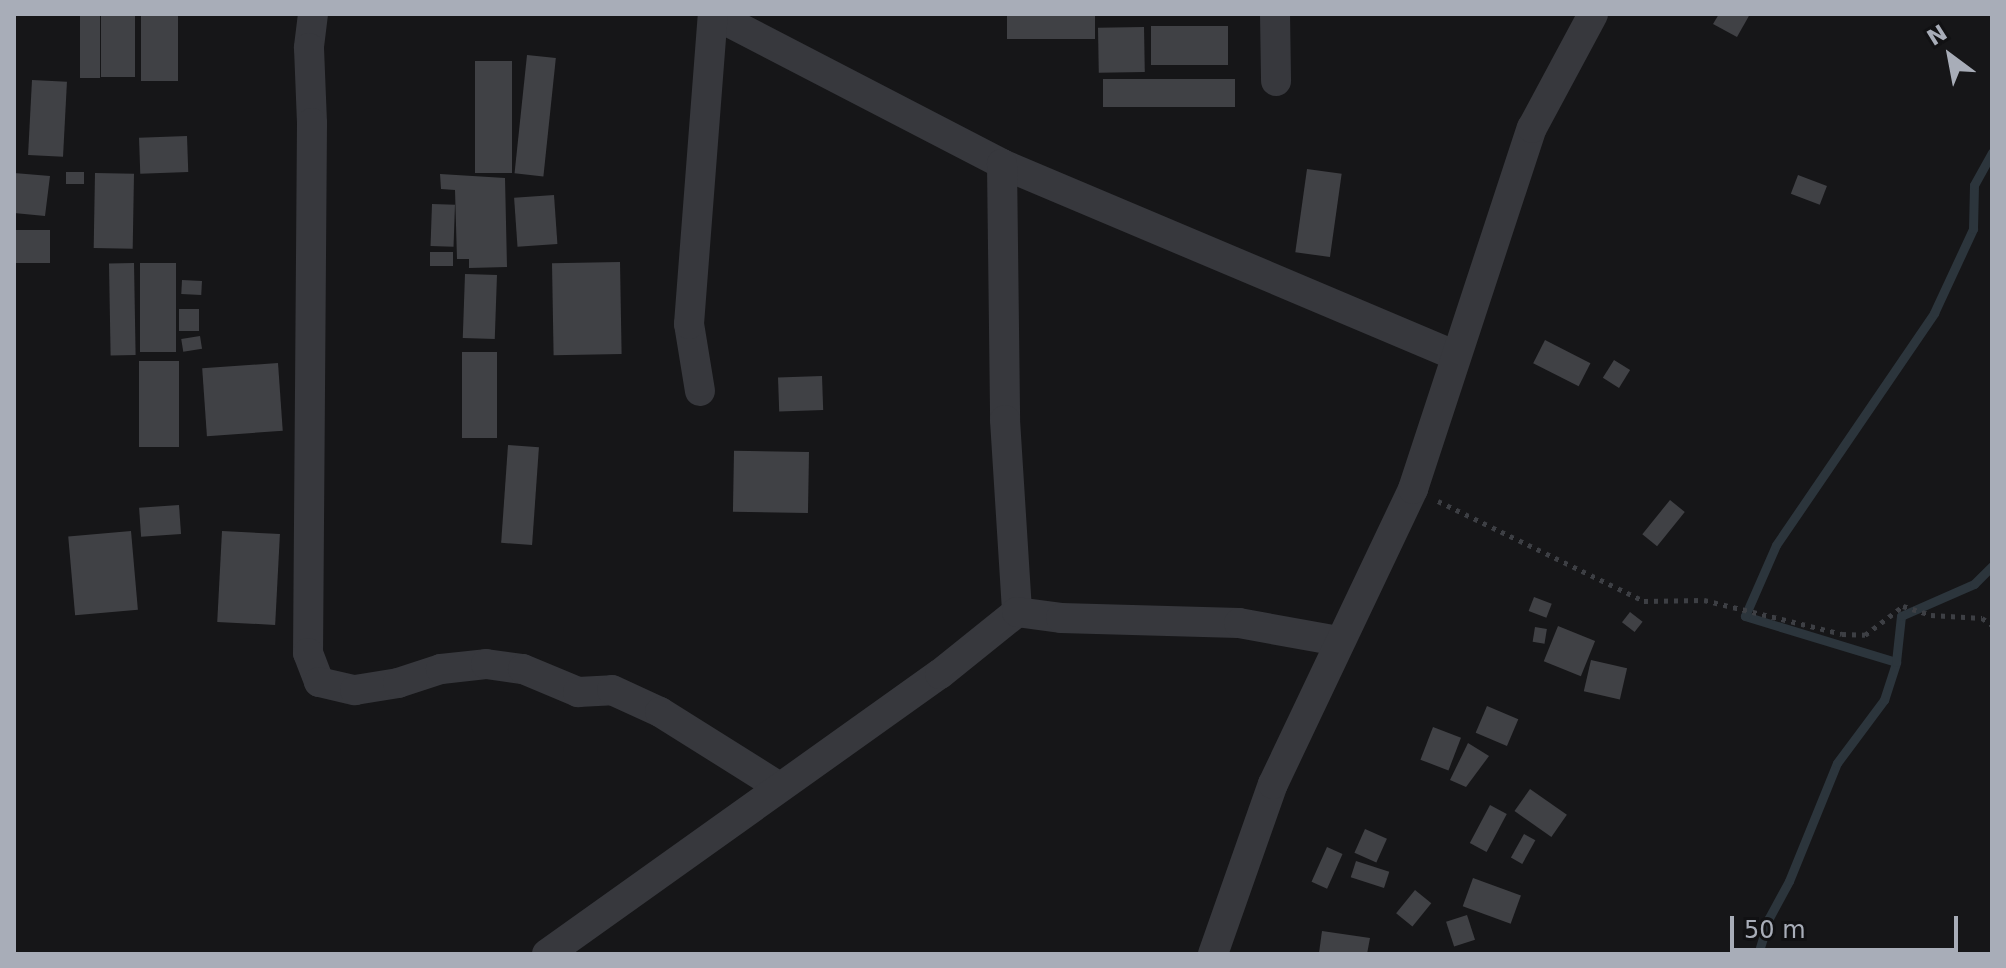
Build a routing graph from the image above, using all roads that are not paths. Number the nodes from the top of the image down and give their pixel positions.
1 (313, 14) edge
2 (713, 14) edge
3 (1275, 14) edge
4 (1593, 14) edge
5 (1276, 81) dead end
6 (1002, 164) junction
7 (1455, 355) junction
8 (700, 391) dead end
9 (1017, 612) junction
10 (1338, 641) junction
11 (778, 786) junction
12 (547, 954) edge
13 (1213, 954) edge

1 - 11 street
2 - 6 street
2 - 8 street
3 - 5 street
4 - 7 street
6 - 7 street
6 - 9 street
7 - 10 street
9 - 10 street
9 - 11 street
10 - 13 street
11 - 12 street

